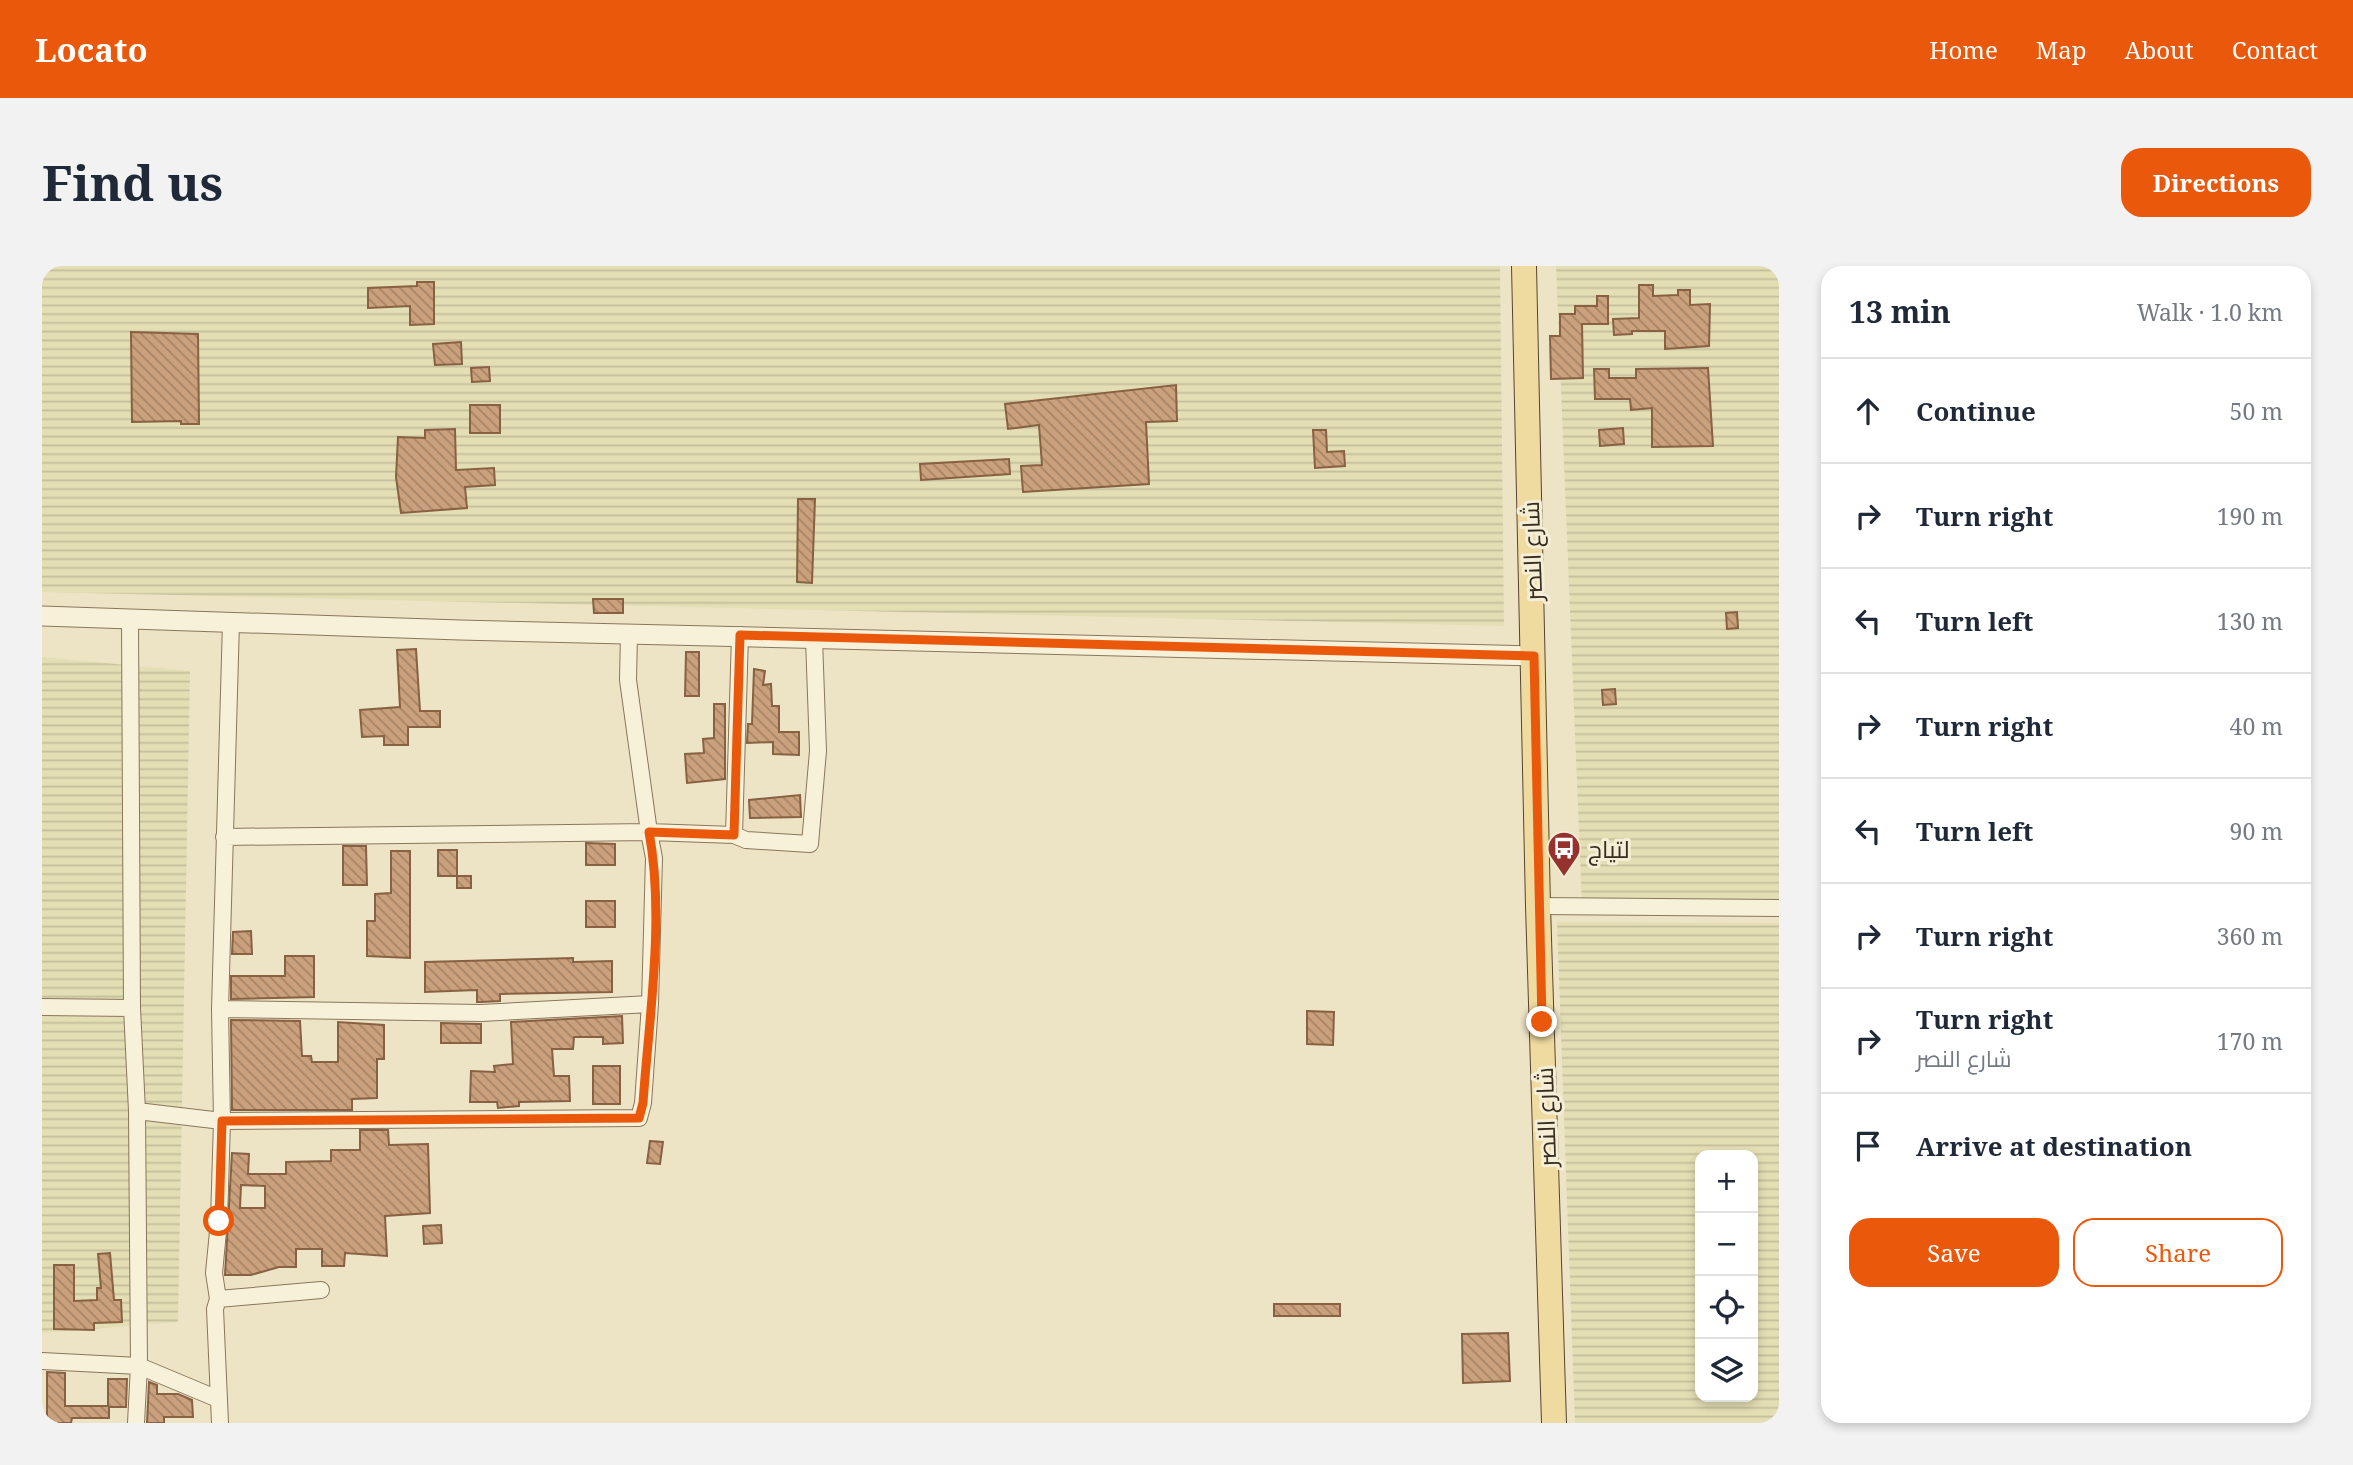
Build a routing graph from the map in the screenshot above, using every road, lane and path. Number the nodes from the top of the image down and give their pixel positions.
1 (1524, 266) edge
2 (42, 616) edge
3 (130, 618) junction
4 (231, 622) junction
5 (629, 633) junction
6 (740, 635) junction
7 (814, 639) junction
8 (1534, 656) junction
9 (649, 832) junction
10 (734, 835) junction
11 (224, 837) junction
12 (1538, 906) junction
13 (1779, 908) edge
14 (650, 1004) junction
15 (42, 1007) edge
16 (132, 1008) junction
17 (220, 1009) junction
18 (137, 1111) junction
19 (222, 1121) junction
20 (321, 1290) dead end
21 (218, 1298) junction
22 (42, 1362) edge
23 (139, 1366) junction
24 (218, 1399) junction
25 (136, 1423) edge
26 (220, 1423) edge
27 (1555, 1423) edge

1 - 8 main road, شارع النصر
2 - 3 street
3 - 4 street
3 - 16 street
4 - 5 street
4 - 11 street
5 - 6 street
5 - 9 street
6 - 7 street
6 - 10 street
7 - 8 street
7 - 10 street
8 - 12 main road, شارع النصر
9 - 10 street
9 - 11 street
9 - 14 street
11 - 17 street
12 - 13 street
12 - 27 main road, شارع النصر
14 - 17 street
14 - 19 street
15 - 16 street
16 - 18 street
17 - 19 street
18 - 19 street
18 - 23 street
19 - 21 street
20 - 21 street
21 - 24 street
22 - 23 street
23 - 24 street
23 - 25 street
24 - 26 street

